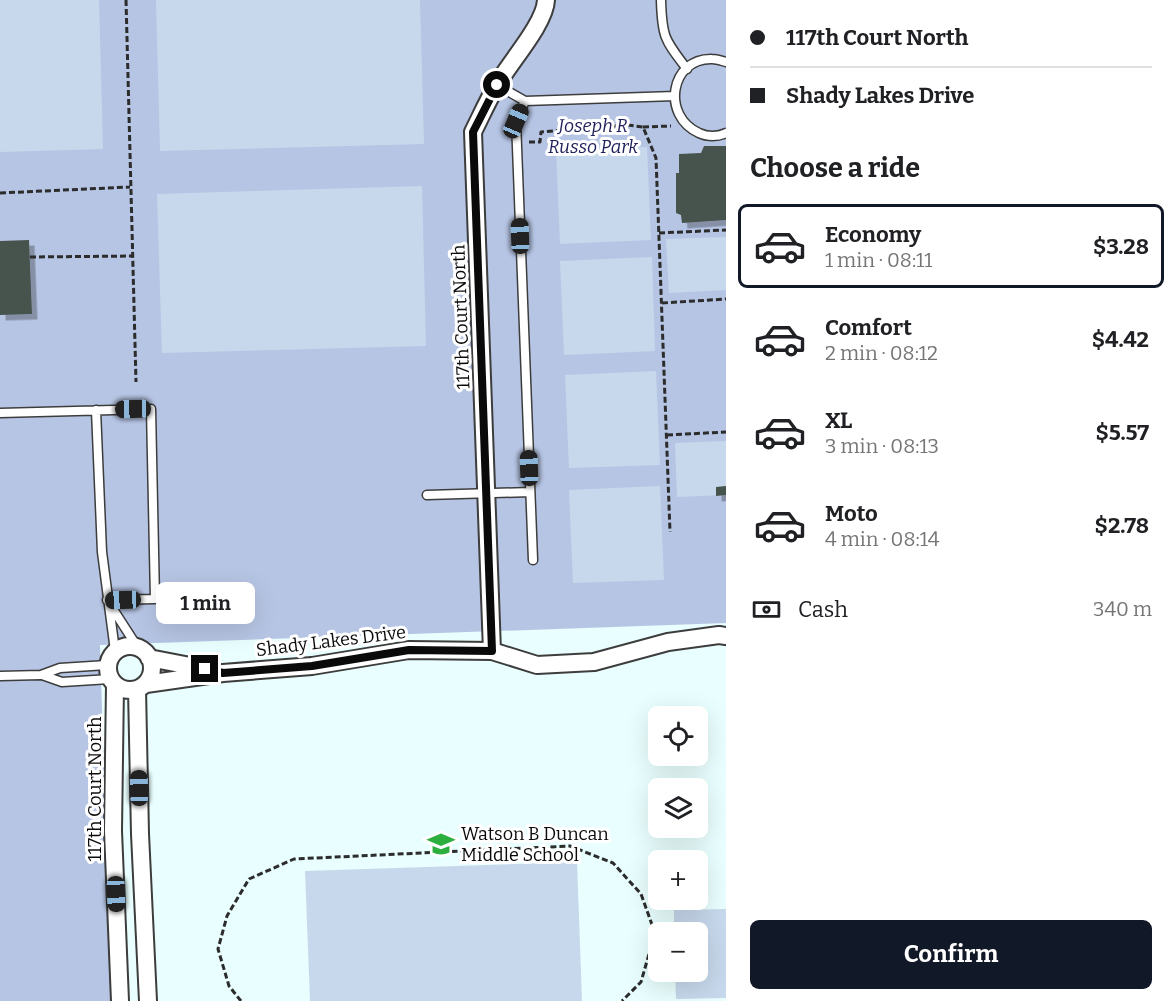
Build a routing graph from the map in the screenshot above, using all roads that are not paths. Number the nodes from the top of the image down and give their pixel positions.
1 (546, 0) edge
2 (661, 0) edge
3 (726, 62) edge
4 (687, 69) junction
5 (497, 85) junction
6 (675, 96) junction
7 (525, 101) junction
8 (726, 133) edge
9 (96, 410) junction
10 (0, 413) edge
11 (530, 492) junction
12 (487, 493) junction
13 (427, 495) dead end
14 (533, 560) dead end
15 (107, 600) junction
16 (726, 636) edge
17 (492, 651) junction
18 (144, 653) junction
19 (112, 670) junction
20 (223, 673) junction
21 (41, 675) junction
22 (0, 676) edge
23 (141, 687) junction
24 (120, 1001) edge
25 (148, 1001) edge

1 - 5 street, 117th Court North
2 - 4 lane
3 - 4 lane
4 - 6 lane
5 - 7 lane
5 - 12 street, 117th Court North
6 - 7 lane
6 - 8 lane
7 - 11 lane
9 - 10 lane
9 - 15 lane
9 - 15 lane
11 - 12 lane
11 - 14 lane
12 - 13 lane
12 - 17 street, 117th Court North
15 - 18 lane
15 - 19 lane
16 - 17 street, Shady Lakes Drive
17 - 20 street, Shady Lakes Drive
18 - 19 street
18 - 20 street, Shady Lakes Drive
18 - 23 street
19 - 21 lane
19 - 21 lane
19 - 23 street
19 - 24 street, 117th Court North
20 - 23 street, Shady Lakes Drive
21 - 22 lane
23 - 25 street

